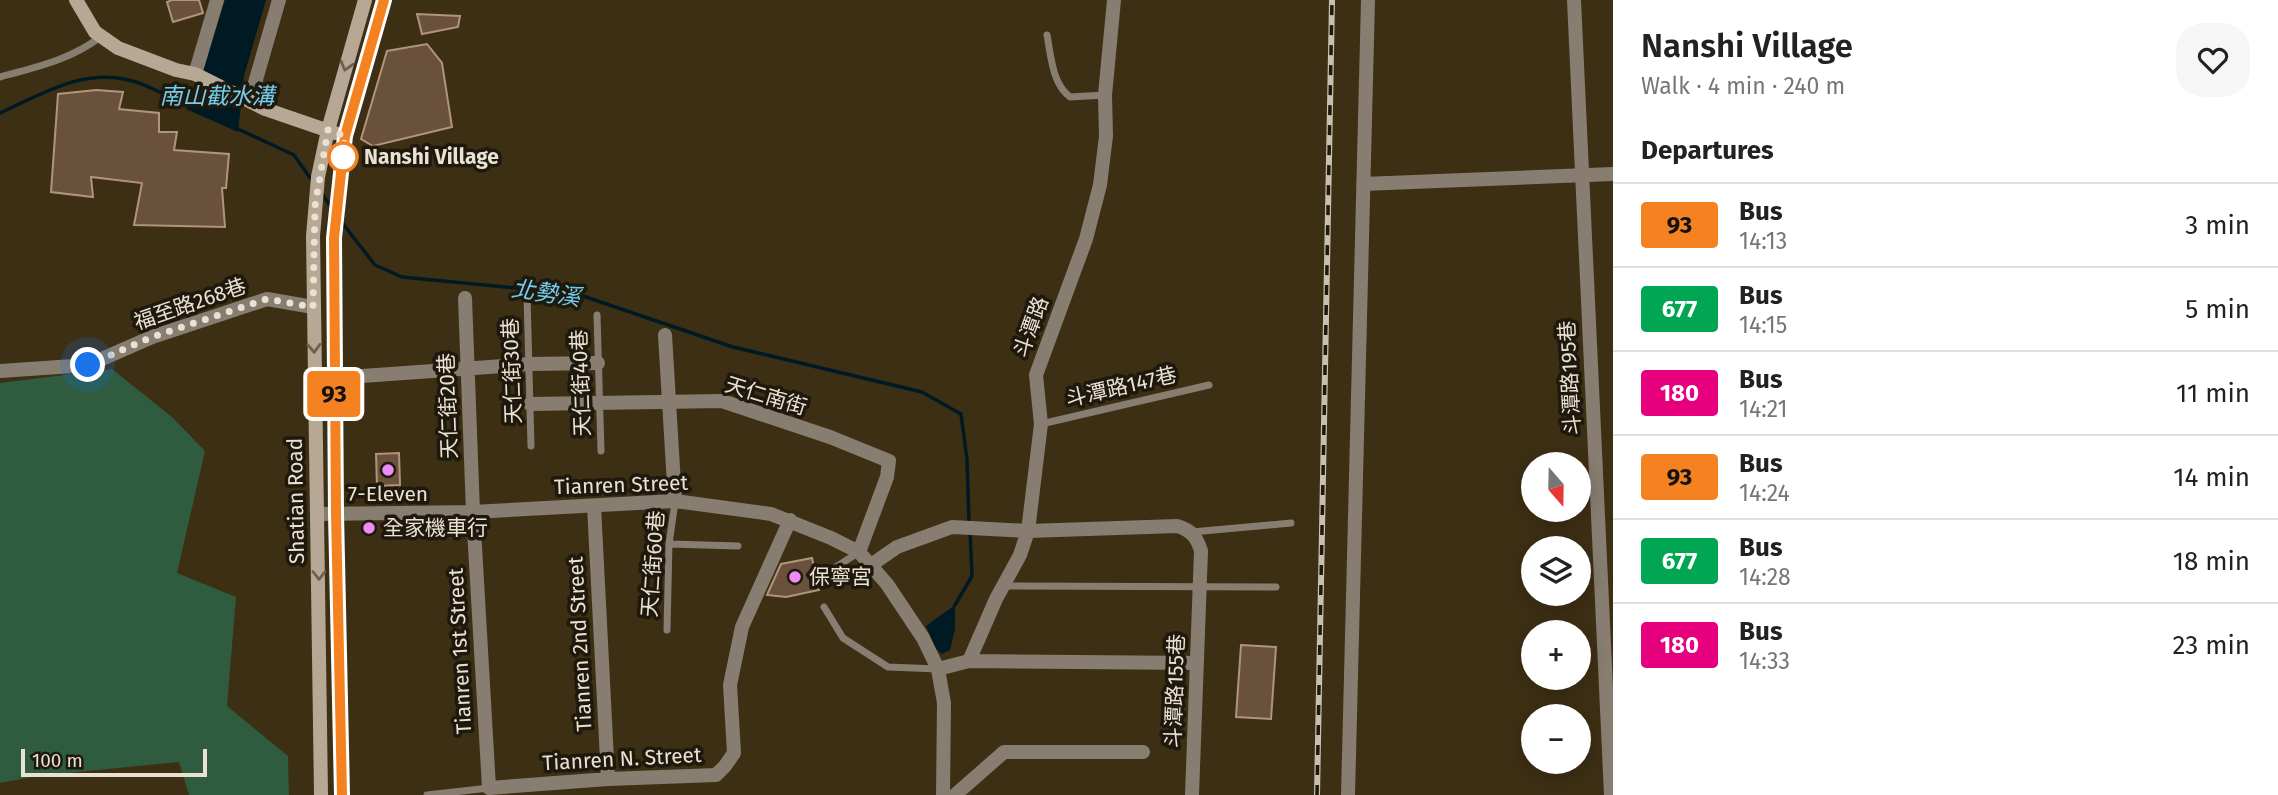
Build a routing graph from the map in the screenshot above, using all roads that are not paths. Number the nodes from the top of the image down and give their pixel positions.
1 (76, 0) edge
2 (217, 0) edge
3 (279, 0) edge
4 (365, 0) edge
5 (384, 0) edge
6 (1114, 0) edge
7 (1368, 0) edge
8 (1574, 0) edge
9 (1047, 35) dead end
10 (100, 37) junction
11 (195, 74) junction
12 (0, 77) edge
13 (1105, 95) junction
14 (250, 100) junction
15 (328, 130) junction
16 (345, 136) junction
17 (1613, 174) edge
18 (1582, 176) junction
19 (1363, 184) junction
20 (527, 295) dead end
21 (465, 298) dead end
22 (313, 307) junction
23 (597, 315) dead end
24 (665, 335) dead end
25 (598, 363) junction
26 (530, 364) junction
27 (467, 369) junction
28 (0, 371) edge
29 (334, 378) junction
30 (1209, 385) dead end
31 (669, 400) junction
32 (530, 404) junction
33 (600, 404) junction
34 (1041, 424) junction
35 (531, 446) dead end
36 (601, 451) dead end
37 (675, 501) junction
38 (594, 506) junction
39 (473, 512) junction
40 (336, 513) junction
41 (318, 514) junction
42 (790, 520) junction
43 (1291, 523) dead end
44 (1028, 531) junction
45 (1192, 532) junction
46 (669, 544) junction
47 (738, 546) dead end
48 (859, 552) junction
49 (871, 565) junction
50 (833, 569) dead end
51 (1003, 586) junction
52 (1276, 587) dead end
53 (1200, 588) junction
54 (824, 607) dead end
55 (667, 630) dead end
56 (969, 661) junction
57 (1197, 663) junction
58 (939, 669) junction
59 (1143, 752) dead end
60 (608, 779) junction
61 (489, 788) junction
62 (321, 795) edge
63 (342, 795) edge
64 (427, 795) edge
65 (943, 795) edge
66 (956, 795) edge
67 (1192, 795) edge
68 (1348, 795) edge
69 (1611, 795) edge

1 - 10 street
2 - 11 street
3 - 14 street
4 -> 15 street
5 - 16 street
6 - 13 street, 斗潭路
7 - 19 street
8 - 18 street, 斗潭路195巷
9 - 13 lane
10 - 11 street
10 - 12 lane
11 - 14 street
13 - 34 street, 斗潭路
14 - 15 street
15 - 16 street
15 - 22 street, Shatian Road
16 - 29 street, Shatian Road
17 - 18 street
18 - 19 street
18 - 69 street, 斗潭路195巷
19 - 68 street
20 - 26 lane, 天仁街30巷
21 - 27 street, 天仁街20巷
22 - 28 street, 福至路268巷
22 -> 41 street, Shatian Road
23 - 25 lane, 天仁街40巷
24 - 31 street
25 - 26 street
25 - 33 lane, 天仁街40巷
26 - 27 street
26 - 32 lane, 天仁街30巷
27 - 29 street
27 - 39 street, 天仁街20巷
29 - 40 street, Shatian Road
30 - 34 lane, 斗潭路147巷
31 - 33 street, 天仁南街
31 - 37 street
31 - 48 street, 天仁南街
32 - 33 street, 天仁南街
32 - 35 lane, 天仁街30巷
33 - 36 lane, 天仁街40巷
34 - 44 street, 斗潭路
37 - 38 street, Tianren Street
37 - 42 street, Tianren Street
37 - 46 lane, 天仁街60巷
38 - 39 street, Tianren Street
38 - 60 street, Tianren 2nd Street
39 - 40 street, Tianren Street
39 - 61 street, Tianren 1st Street
40 - 41 street, Tianren Street
40 - 63 street, Shatian Road
41 -> 62 street, Shatian Road
42 - 48 street, Tianren Street
42 - 60 street, Tianren N. Street
43 - 45 lane
44 - 45 street
44 - 49 street
44 - 51 street, 斗潭路
45 - 53 street, 斗潭路155巷
46 - 47 lane
46 - 55 lane, 天仁街60巷
48 - 49 street, Tianren Street
48 - 50 lane
49 - 58 street, Tianren Street
51 - 53 lane
51 - 56 street, 斗潭路
52 - 53 lane
53 - 57 street, 斗潭路155巷
54 - 58 lane
56 - 57 street
56 - 58 street
57 - 67 street, 斗潭路155巷
58 - 65 street
59 - 66 street
60 - 61 street, Tianren N. Street
61 - 64 lane, Tianren N. Street

